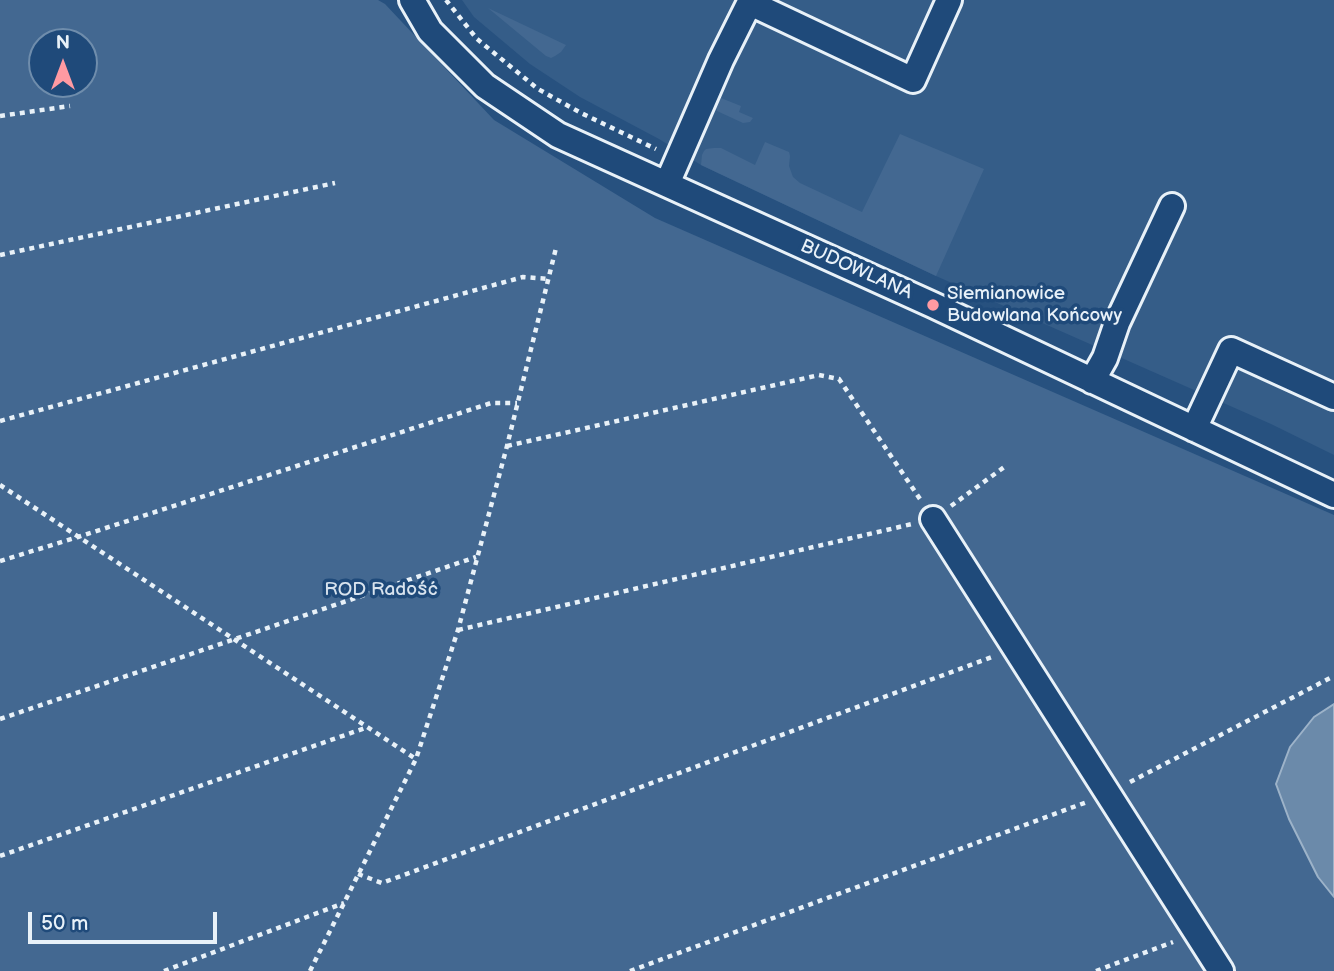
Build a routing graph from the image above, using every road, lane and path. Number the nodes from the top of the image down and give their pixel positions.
1 (412, 0) edge
2 (949, 0) edge
3 (750, 1) edge
4 (70, 106) dead end
5 (0, 116) edge
6 (335, 183) dead end
7 (667, 184) junction
8 (1172, 206) dead end
9 (556, 248) dead end
10 (0, 255) edge
11 (549, 279) junction
12 (1092, 381) junction
13 (1334, 397) edge
14 (517, 403) junction
15 (0, 421) edge
16 (1194, 429) junction
17 (507, 446) junction
18 (1007, 464) dead end
19 (0, 485) edge
20 (1334, 495) edge
21 (933, 519) junction
22 (78, 537) junction
23 (477, 556) junction
24 (0, 561) edge
25 (458, 629) junction
26 (234, 639) junction
27 (1015, 648) junction
28 (1334, 676) edge
29 (0, 719) edge
30 (368, 727) junction
31 (416, 759) junction
32 (1108, 794) junction
33 (0, 856) edge
34 (358, 874) junction
35 (344, 904) junction
36 (1197, 933) junction
37 (164, 971) edge
38 (310, 971) edge
39 (630, 971) edge
40 (1096, 971) edge
41 (1221, 971) edge

1 - 7 street, BUDOWLANA
2 - 3 street
3 - 7 street
4 - 5 path
6 - 10 path
7 - 12 street, BUDOWLANA
8 - 12 street
9 - 11 path
11 - 14 path
11 - 15 path
12 - 16 street, BUDOWLANA
13 - 16 street
14 - 17 path
14 - 22 path
16 - 20 street, BUDOWLANA
17 - 21 path
17 - 23 path
18 - 21 path
19 - 22 path
21 - 25 path
21 - 27 street
22 - 24 path
22 - 26 path
23 - 25 path
23 - 26 path
25 - 31 path
26 - 29 path
26 - 30 path
27 - 32 street
27 - 34 path
28 - 32 path
30 - 31 path
30 - 33 path
31 - 34 path
32 - 36 street
32 - 39 path
34 - 35 path
35 - 37 path
35 - 38 path
36 - 40 path
36 - 41 street

